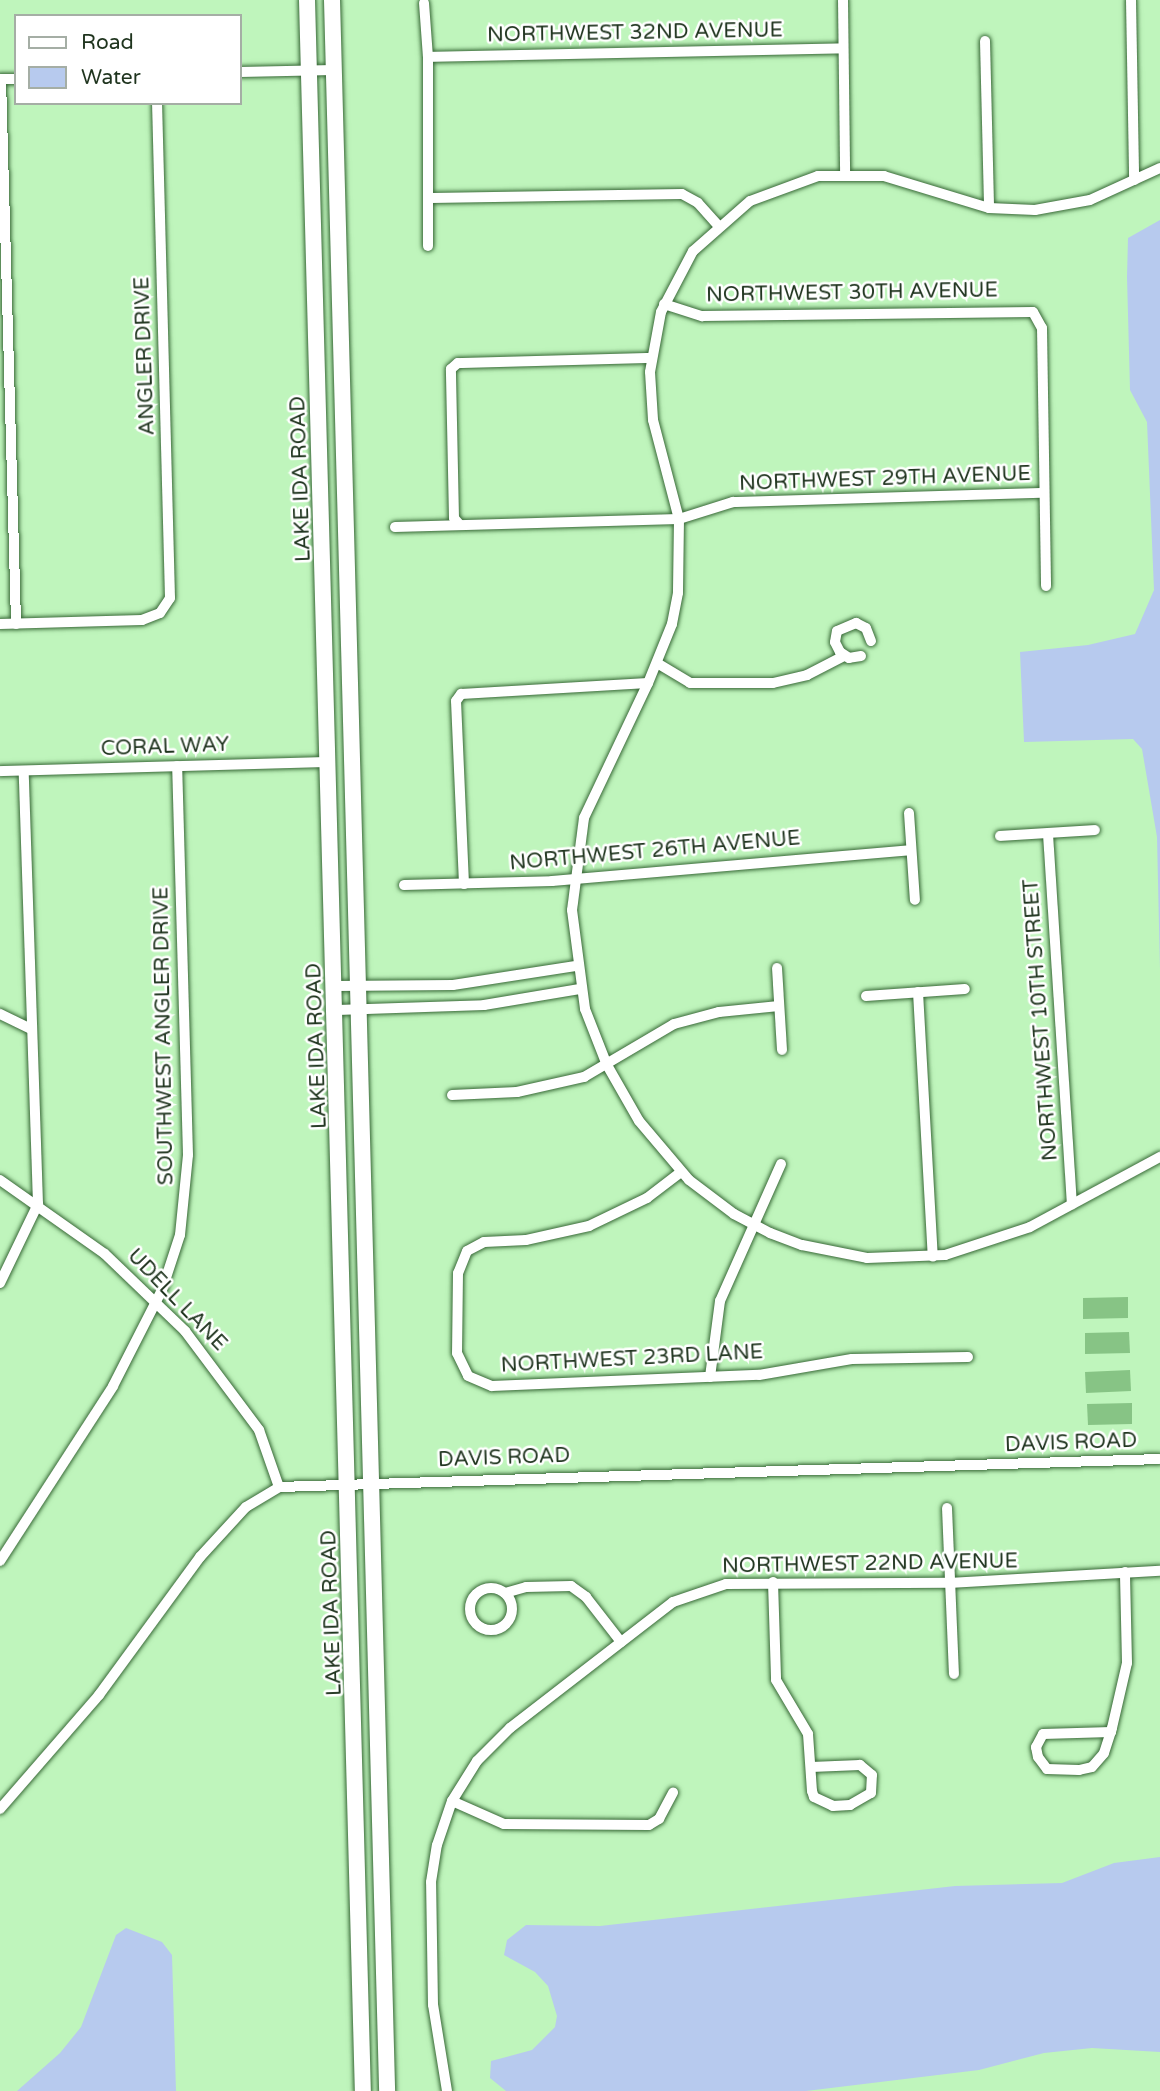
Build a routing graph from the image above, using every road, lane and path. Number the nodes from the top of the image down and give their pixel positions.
1 (307, 0) edge
2 (332, 0) edge
3 (1130, 0) edge
4 (843, 1) edge
5 (424, 3) dead end
6 (985, 41) dead end
7 (843, 48) junction
8 (428, 57) junction
9 (309, 70) junction
10 (333, 70) junction
11 (242, 72) edge
12 (0, 79) edge
13 (157, 105) edge
14 (1160, 168) edge
15 (845, 173) junction
16 (1134, 180) junction
17 (430, 198) junction
18 (989, 208) junction
19 (718, 225) junction
20 (428, 246) dead end
21 (664, 304) junction
22 (652, 358) junction
23 (1044, 494) junction
24 (679, 519) junction
25 (460, 525) junction
26 (395, 527) dead end
27 (1046, 586) dead end
28 (0, 624) edge
29 (16, 624) junction
30 (871, 641) dead end
31 (844, 656) junction
32 (861, 656) dead end
33 (657, 663) junction
34 (648, 683) junction
35 (330, 762) junction
36 (177, 766) junction
37 (0, 771) edge
38 (24, 771) junction
39 (909, 813) dead end
40 (1095, 830) dead end
41 (1048, 834) junction
42 (1000, 836) dead end
43 (911, 850) junction
44 (573, 876) junction
45 (464, 884) junction
46 (404, 885) dead end
47 (915, 900) dead end
48 (576, 966) junction
49 (777, 968) dead end
50 (336, 986) junction
51 (359, 986) junction
52 (580, 989) junction
53 (965, 989) dead end
54 (918, 992) junction
55 (866, 996) dead end
56 (779, 1006) junction
57 (337, 1010) junction
58 (359, 1010) junction
59 (0, 1014) edge
60 (31, 1028) junction
61 (782, 1050) dead end
62 (607, 1065) junction
63 (452, 1095) dead end
64 (1160, 1157) edge
65 (781, 1164) dead end
66 (681, 1172) junction
67 (0, 1180) edge
68 (38, 1204) junction
69 (1072, 1204) junction
70 (754, 1225) junction
71 (933, 1256) junction
72 (0, 1283) edge
73 (156, 1300) junction
74 (968, 1357) dead end
75 (710, 1377) junction
76 (1160, 1460) edge
77 (373, 1481) junction
78 (349, 1482) junction
79 (279, 1487) junction
80 (947, 1508) dead end
81 (0, 1561) edge
82 (1160, 1571) edge
83 (1125, 1572) junction
84 (773, 1582) junction
85 (949, 1583) junction
86 (505, 1593) junction
87 (621, 1642) junction
88 (954, 1674) dead end
89 (1111, 1732) junction
90 (811, 1767) junction
91 (673, 1793) dead end
92 (452, 1801) junction
93 (0, 1809) edge
94 (359, 1839) junction
95 (383, 1876) junction
96 (363, 2091) edge
97 (387, 2091) edge
98 (447, 2091) edge

1 - 9 street, LAKE IDA ROAD
2 - 10 street, LAKE IDA ROAD
3 - 16 street
4 - 7 street
5 - 8 street
6 - 18 street
7 - 8 street, NORTHWEST 32ND AVENUE
7 - 15 street
8 - 17 street
9 - 10 street
9 - 11 street
9 - 35 street, LAKE IDA ROAD
10 - 51 street, LAKE IDA ROAD
12 - 29 street
13 - 29 street, ANGLER DRIVE
14 - 16 street
15 - 18 street
15 - 19 street
16 - 18 street
17 - 19 street
17 - 20 street
19 - 21 street
21 - 22 street
21 - 23 street, NORTHWEST 30TH AVENUE
22 - 24 street
22 - 25 street
23 - 24 street, NORTHWEST 29TH AVENUE
23 - 27 street
24 - 25 street, NORTHWEST 29TH AVENUE
24 - 33 street
25 - 26 street, NORTHWEST 29TH AVENUE
28 - 29 street
30 - 31 street
31 - 32 street
31 - 33 street
33 - 34 street
34 - 44 street
34 - 45 street
35 - 36 street, CORAL WAY
35 - 50 street, LAKE IDA ROAD
36 - 38 street, CORAL WAY
36 - 73 street, SOUTHWEST ANGLER DRIVE
37 - 38 street, CORAL WAY
38 - 60 street
39 - 43 street
40 - 41 street
41 - 42 street
41 - 69 street, NORTHWEST 10TH STREET
43 - 44 street, NORTHWEST 26TH AVENUE
43 - 47 street
44 - 45 street, NORTHWEST 26TH AVENUE
44 - 48 street
45 - 46 street, NORTHWEST 26TH AVENUE
48 - 51 street
48 - 52 street
49 - 56 street
50 - 51 street
50 - 57 street, LAKE IDA ROAD
51 - 58 street, LAKE IDA ROAD
52 - 58 street
52 - 62 street
53 - 54 street
54 - 55 street
54 - 71 street
56 - 61 street
56 - 62 street
57 - 58 street
57 - 78 street, LAKE IDA ROAD
58 - 77 street, LAKE IDA ROAD
59 - 60 street
60 - 68 street
62 - 63 street
62 - 66 street
64 - 69 street
65 - 70 street
66 - 70 street
66 - 75 street, NORTHWEST 23RD LANE
67 - 68 street, UDELL LANE
68 - 72 street
68 - 73 street, UDELL LANE
69 - 71 street
70 - 71 street
70 - 75 street
73 - 79 street, UDELL LANE
73 - 81 street, SOUTHWEST ANGLER DRIVE
74 - 75 street, NORTHWEST 23RD LANE
76 - 77 street, DAVIS ROAD
77 - 78 street, DAVIS ROAD
77 - 95 street, LAKE IDA ROAD
78 - 79 street, DAVIS ROAD
78 - 94 street, LAKE IDA ROAD
79 - 93 street, DAVIS ROAD
80 - 85 street
82 - 83 street, NORTHWEST 22ND AVENUE
83 - 85 street, NORTHWEST 22ND AVENUE
83 - 89 street
84 - 85 street, NORTHWEST 22ND AVENUE
84 - 87 street, NORTHWEST 22ND AVENUE
84 - 90 street
85 - 88 street
86 - 86 street
86 - 87 street
87 - 92 street, NORTHWEST 22ND AVENUE
89 - 89 street
90 - 90 street
91 - 92 street
92 - 98 street, NORTHWEST 22ND AVENUE
94 - 95 street
94 - 96 street, LAKE IDA ROAD
95 - 97 street, LAKE IDA ROAD

